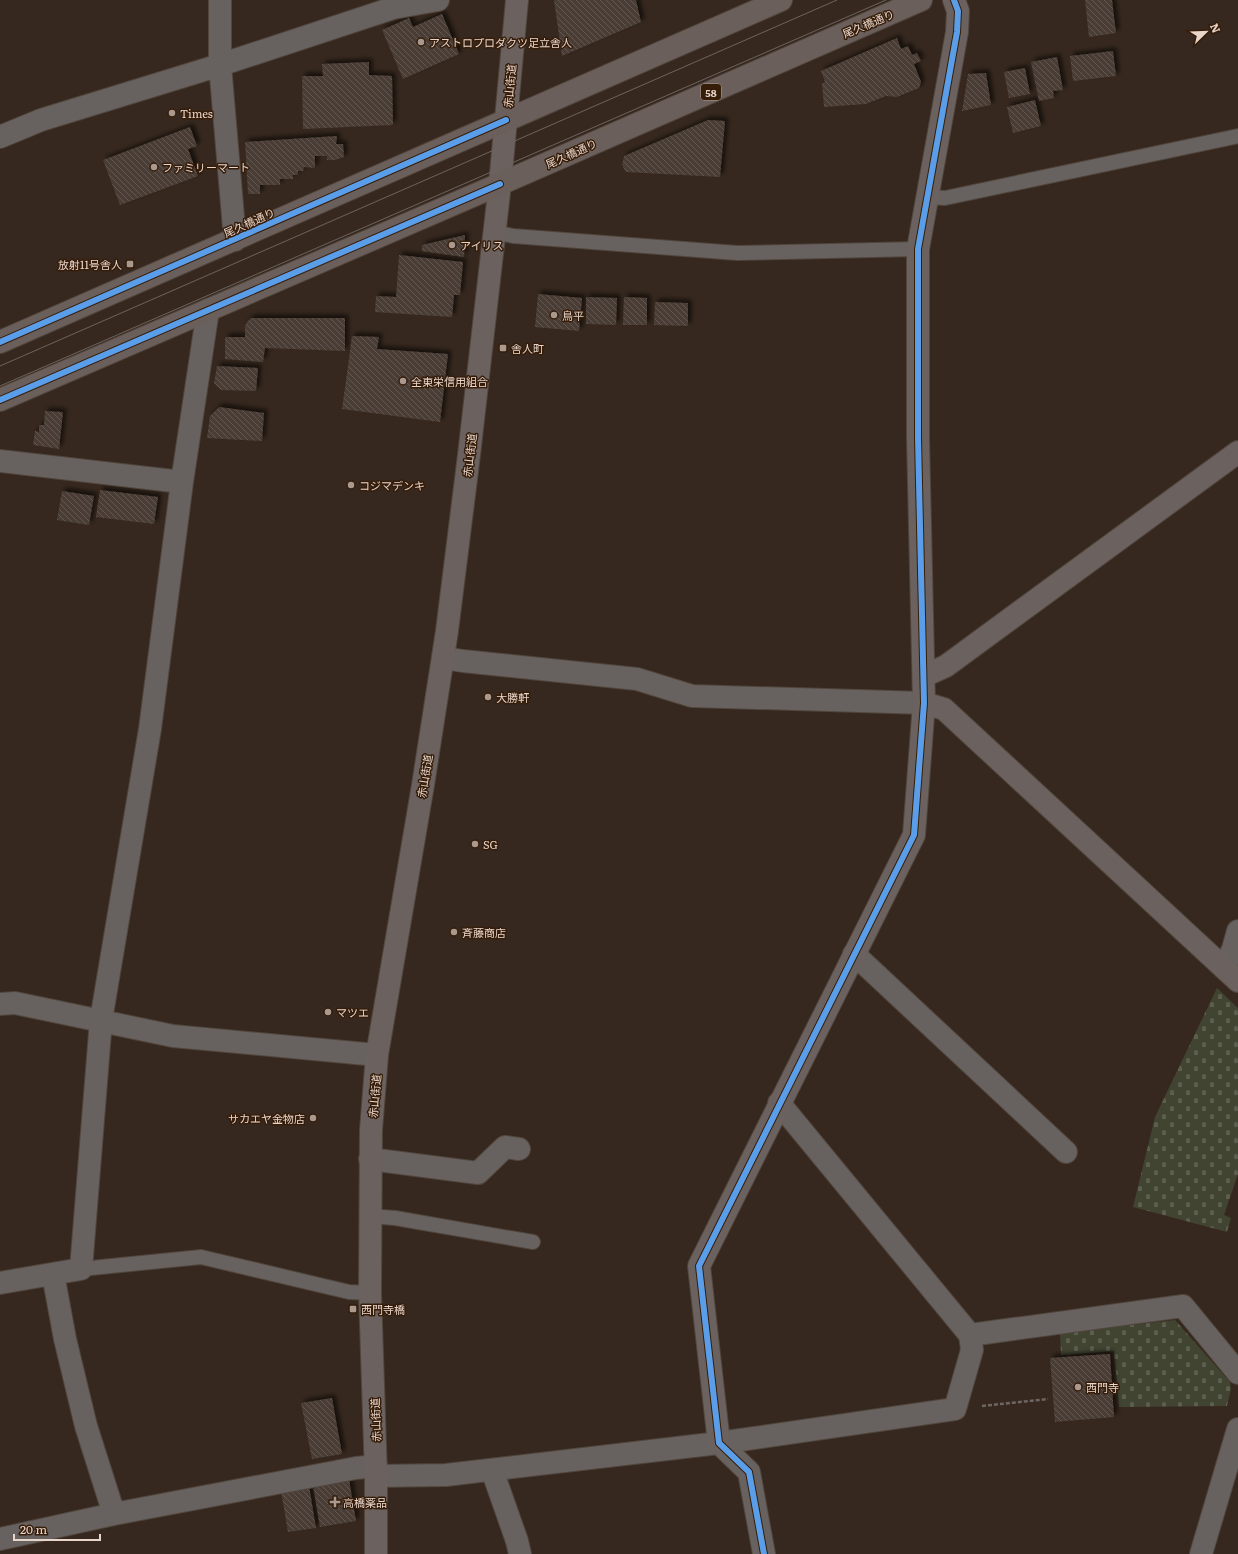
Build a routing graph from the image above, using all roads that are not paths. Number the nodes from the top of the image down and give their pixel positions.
1 (220, 0) edge
2 (438, 0) edge
3 (517, 0) edge
4 (781, 0) edge
5 (921, 0) edge
6 (954, 0) edge
7 (220, 65) junction
8 (506, 120) junction
9 (1238, 136) edge
10 (0, 137) edge
11 (500, 184) junction
12 (927, 197) junction
13 (495, 232) junction
14 (235, 240) junction
15 (918, 249) junction
16 (208, 310) junction
17 (0, 342) edge
18 (0, 400) edge
19 (1238, 452) edge
20 (0, 462) edge
21 (182, 482) junction
22 (443, 658) junction
23 (924, 676) junction
24 (924, 703) junction
25 (1238, 931) edge
26 (854, 954) junction
27 (1231, 974) edge
28 (0, 1004) edge
29 (101, 1020) junction
30 (377, 1055) junction
31 (779, 1103) junction
32 (519, 1149) dead end
33 (1066, 1152) dead end
34 (370, 1159) junction
35 (370, 1216) junction
36 (533, 1242) dead end
37 (82, 1269) junction
38 (53, 1274) junction
39 (0, 1283) edge
40 (370, 1293) junction
41 (970, 1335) junction
42 (1238, 1373) edge
43 (1238, 1429) edge
44 (719, 1443) junction
45 (492, 1470) junction
46 (376, 1471) junction
47 (114, 1514) junction
48 (0, 1539) edge
49 (376, 1554) edge
50 (520, 1554) edge
51 (764, 1554) edge
52 (1201, 1554) edge

1 - 7 street
2 - 7 street
3 - 8 street, 赤山街道
4 - 8 main road, 尾久橋通り
5 - 11 main road, 尾久橋通り / 58
6 - 12 street
7 - 10 street
7 - 14 street
8 - 11 street, 赤山街道
8 - 14 main road, 尾久橋通り
9 - 12 lane
11 - 13 street, 赤山街道
11 - 16 main road, 尾久橋通り / 58
12 - 15 street
13 - 15 lane
13 - 22 street, 赤山街道
14 - 17 main road, 尾久橋通り
15 - 23 street
16 - 18 main road, 尾久橋通り / 58
16 - 21 street
19 - 23 street
20 - 21 street
21 - 29 street
22 - 24 street
22 - 30 street, 赤山街道
23 - 24 street
24 - 26 street
24 - 27 street
25 - 27 street
26 - 31 street
26 - 33 street
28 - 29 street
29 - 30 street
29 - 37 street
30 - 34 street, 赤山街道
31 - 41 street
31 - 44 street
32 - 34 street
34 - 35 street, 赤山街道
35 - 36 lane
35 - 40 street, 赤山街道
37 - 38 street
37 - 40 lane
38 - 39 street
38 - 47 street
40 - 46 street, 赤山街道
41 - 42 street
41 - 44 street
43 - 52 street
44 - 45 street
44 - 51 street
45 - 46 street
45 - 50 street
46 - 47 street
46 - 49 street, 赤山街道
47 - 48 street

